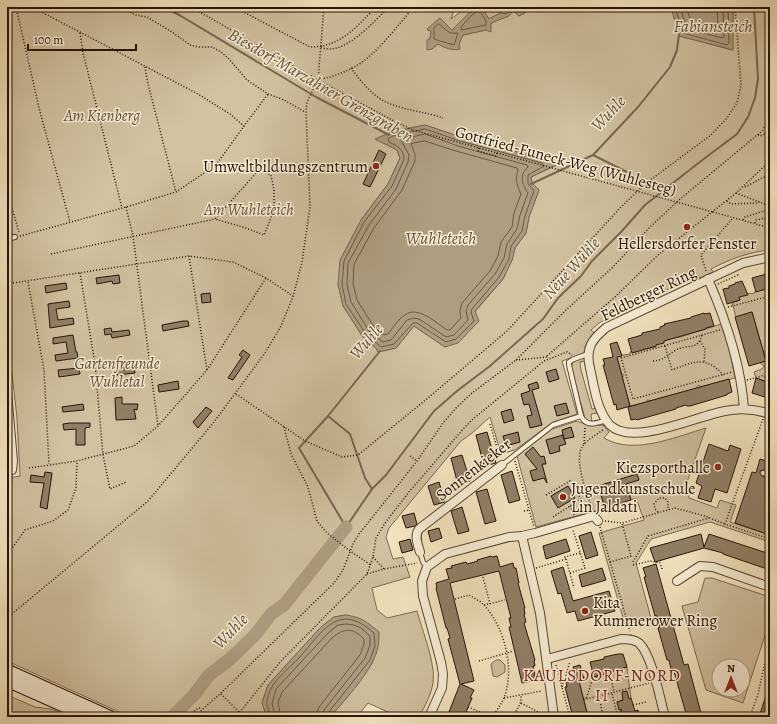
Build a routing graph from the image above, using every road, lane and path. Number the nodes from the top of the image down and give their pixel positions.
1 (16, 7) edge
2 (32, 7) edge
3 (123, 7) edge
4 (191, 7) edge
5 (234, 7) edge
6 (324, 7) edge
7 (376, 7) edge
8 (389, 7) edge
9 (414, 7) edge
10 (735, 7) edge
11 (769, 7) edge
12 (770, 25) edge
13 (80, 32) junction
14 (320, 47) junction
15 (145, 67) junction
16 (351, 68) junction
17 (318, 80) junction
18 (268, 94) junction
19 (306, 112) junction
20 (442, 118) dead end
21 (770, 118) edge
22 (244, 126) junction
23 (765, 127) junction
24 (758, 135) junction
25 (479, 148) junction
26 (488, 151) junction
27 (487, 153) junction
28 (497, 153) junction
29 (770, 161) edge
30 (770, 174) edge
31 (741, 188) junction
32 (7, 191) edge
33 (176, 192) junction
34 (736, 193) junction
35 (726, 201) junction
36 (759, 202) junction
37 (770, 206) edge
38 (126, 207) junction
39 (122, 208) junction
40 (770, 209) edge
41 (712, 212) junction
42 (770, 217) edge
43 (733, 218) junction
44 (216, 219) junction
45 (743, 220) junction
46 (70, 222) junction
47 (755, 224) junction
48 (770, 228) edge
49 (133, 236) junction
50 (17, 237) junction
51 (7, 239) edge
52 (51, 254) dead end
53 (189, 256) junction
54 (770, 257) edge
55 (137, 264) junction
56 (80, 273) junction
57 (266, 278) junction
58 (708, 279) junction
59 (28, 281) junction
60 (13, 283) dead end
61 (293, 296) junction
62 (770, 296) edge
63 (720, 309) junction
64 (727, 328) junction
65 (702, 335) junction
66 (700, 341) junction
67 (665, 346) junction
68 (588, 354) junction
69 (547, 356) junction
70 (668, 357) junction
71 (550, 358) junction
72 (574, 359) junction
73 (516, 360) junction
74 (653, 361) dead end
75 (704, 362) junction
76 (207, 370) junction
77 (738, 370) junction
78 (723, 374) junction
79 (770, 378) edge
80 (743, 381) dead end
81 (7, 392) edge
82 (236, 394) junction
83 (744, 409) junction
84 (581, 416) junction
85 (767, 416) edge
86 (585, 422) junction
87 (608, 423) junction
88 (490, 424) dead end
89 (158, 426) junction
90 (284, 427) junction
91 (584, 444) junction
92 (102, 455) junction
93 (410, 456) dead end
94 (513, 456) junction
95 (77, 461) junction
96 (417, 461) junction
97 (50, 464) junction
98 (502, 466) junction
99 (29, 468) dead end
100 (10, 470) edge
101 (763, 473) dead end
102 (770, 475) edge
103 (126, 482) dead end
104 (546, 495) dead end
105 (529, 510) junction
106 (668, 510) junction
107 (524, 511) dead end
108 (660, 512) junction
109 (553, 517) dead end
110 (596, 518) junction
111 (709, 518) junction
112 (7, 521) edge
113 (570, 522) junction
114 (622, 523) junction
115 (726, 524) junction
116 (535, 533) junction
117 (522, 536) junction
118 (770, 539) edge
119 (350, 551) junction
120 (420, 552) joint
121 (580, 553) junction
122 (7, 558) edge
123 (373, 558) junction
124 (566, 559) junction
125 (610, 562) junction
126 (632, 562) dead end
127 (425, 564) junction
128 (371, 565) junction
129 (633, 565) dead end
130 (384, 569) junction
131 (662, 569) dead end
132 (530, 570) junction
133 (570, 573) junction
134 (367, 574) junction
135 (483, 577) dead end
136 (677, 581) dead end
137 (770, 586) edge
138 (574, 588) dead end
139 (455, 599) dead end
140 (505, 600) dead end
141 (490, 604) junction
142 (484, 605) junction
143 (7, 618) edge
144 (630, 639) junction
145 (513, 651) dead end
146 (508, 653) junction
147 (770, 654) edge
148 (547, 660) junction
149 (479, 661) dead end
150 (570, 662) dead end
151 (556, 665) dead end
152 (7, 670) edge
153 (7, 681) edge
154 (655, 681) junction
155 (562, 687) junction
156 (542, 691) dead end
157 (221, 693) junction
158 (613, 693) junction
159 (521, 695) junction
160 (599, 696) junction
161 (504, 698) junction
162 (646, 702) dead end
163 (521, 703) junction
164 (633, 705) dead end
165 (468, 707) dead end
166 (204, 708) junction
167 (239, 712) junction
168 (650, 714) dead end
169 (544, 715) dead end
170 (640, 716) edge
171 (88, 717) edge
172 (111, 717) edge
173 (187, 717) edge
174 (194, 717) edge
175 (236, 717) edge
176 (378, 717) edge
177 (390, 717) edge
178 (429, 717) edge
179 (492, 717) edge
180 (514, 717) edge
181 (554, 717) edge
182 (570, 717) edge
183 (603, 717) edge
184 (618, 717) edge
185 (664, 717) edge
186 (750, 717) edge

1 - 46 path
2 - 13 path
3 - 18 path
4 - 17 path, Gottfried-Funeck-Weg (Wuhlesteg)
5 - 14 path
6 - 14 path
7 - 14 path
8 - 14 path
9 - 16 path
10 - 90 path
11 - 12 path
13 - 15 path
13 - 39 path
14 - 17 path
15 - 22 path
15 - 33 path
16 - 17 path
16 - 20 path
17 - 19 path
17 - 25 path, Gottfried-Funeck-Weg (Wuhlesteg), bridge
18 - 19 path
18 - 22 path
19 - 61 path
21 - 23 path
22 - 33 path
23 - 24 path
23 - 24 path
24 - 73 path
25 - 26 path, Gottfried-Funeck-Weg (Wuhlesteg), bridge
25 - 27 path
26 - 27 path
26 - 28 path, Gottfried-Funeck-Weg (Wuhlesteg), bridge
27 - 28 path
28 - 41 path, Gottfried-Funeck-Weg (Wuhlesteg), bridge
29 - 31 path
30 - 31 path
31 - 34 path
32 - 50 path
33 - 38 path
34 - 35 path
34 - 36 path
35 - 36 path
35 - 41 path
36 - 37 path
38 - 39 path
38 - 49 path
39 - 46 path
40 - 45 path
41 - 43 path, Gottfried-Funeck-Weg (Wuhlesteg)
41 - 69 path
42 - 47 path
43 - 45 path, Gottfried-Funeck-Weg (Wuhlesteg)
43 - 58 path
44 - 44 path
44 - 49 path
45 - 47 path, Gottfried-Funeck-Weg (Wuhlesteg)
46 - 50 path
47 - 48 path, Gottfried-Funeck-Weg (Wuhlesteg)
49 - 52 path
49 - 55 path
50 - 51 lane
53 - 55 path
53 - 57 path
53 - 76 path
54 - 58 street, Feldberger Ring
55 - 56 path
55 - 89 path
56 - 59 path
56 - 92 path
57 - 61 path
57 - 76 path
58 - 63 street, Feldberger Ring
58 - 68 street, Feldberger Ring
59 - 60 path
59 - 97 path
61 - 82 path
62 - 63 path
63 - 64 street, Feldberger Ring
64 - 65 path
64 - 77 street, Feldberger Ring
65 - 66 path
65 - 67 path
66 - 70 path
66 - 75 path
67 - 70 path
67 - 78 path
68 - 72 lane
68 - 87 street
69 - 71 path
69 - 73 path
70 - 74 path
70 - 75 path
71 - 72 path
71 - 123 path
72 - 84 lane
73 - 96 path
75 - 78 path
76 - 89 path
77 - 78 path
77 - 83 street, Feldberger Ring
79 - 80 path
81 - 100 street
82 - 90 path
82 - 143 path
83 - 85 street
83 - 87 street
84 - 86 lane
84 - 94 lane, Sonnenkieker
85 - 115 path
86 - 87 lane
86 - 91 path
87 - 91 path
88 - 98 path
89 - 92 path
90 - 119 path
91 - 110 path
92 - 95 path
92 - 103 path
93 - 96 path
94 - 98 lane, Sonnenkieker
94 - 105 path
95 - 97 path
95 - 122 path
96 - 119 path
97 - 99 path
98 - 120 street, Sonnenkieker
100 - 112 path
101 - 102 lane
104 - 109 path
105 - 107 path
105 - 116 path
106 - 108 path
106 - 108 path
106 - 111 path
108 - 114 path
110 - 113 street
110 - 114 path
110 - 125 path
111 - 115 path
111 - 126 path
113 - 116 street
113 - 121 path
114 - 125 path
115 - 118 path
116 - 117 street
117 - 127 street
117 - 132 street
119 - 128 path
119 - 157 path
120 - 127 lane, Sonnenkieker
121 - 124 path
121 - 133 path
123 - 128 path
123 - 130 path
124 - 132 path
124 - 133 path
125 - 144 path
127 - 130 path
127 - 178 street
128 - 134 path
129 - 131 path
130 - 134 path
132 - 148 street
133 - 138 path
134 - 167 path
135 - 141 path
136 - 137 street
139 - 142 path
140 - 141 path
141 - 142 path
142 - 146 path
144 - 148 street
144 - 154 street
145 - 146 path
146 - 149 path
146 - 161 path
147 - 186 path
148 - 181 street
150 - 155 path
151 - 155 path
152 - 172 street
153 - 171 street
154 - 158 path
154 - 185 street
155 - 182 path
156 - 159 path
157 - 166 path
157 - 167 path
158 - 160 path
158 - 160 path
158 - 184 path
159 - 161 path
159 - 163 path
160 - 183 path
161 - 179 path
162 - 164 path
163 - 169 path
163 - 180 path
165 - 179 path
166 - 173 path
166 - 174 path
167 - 175 path
168 - 170 path
176 - 177 lane

